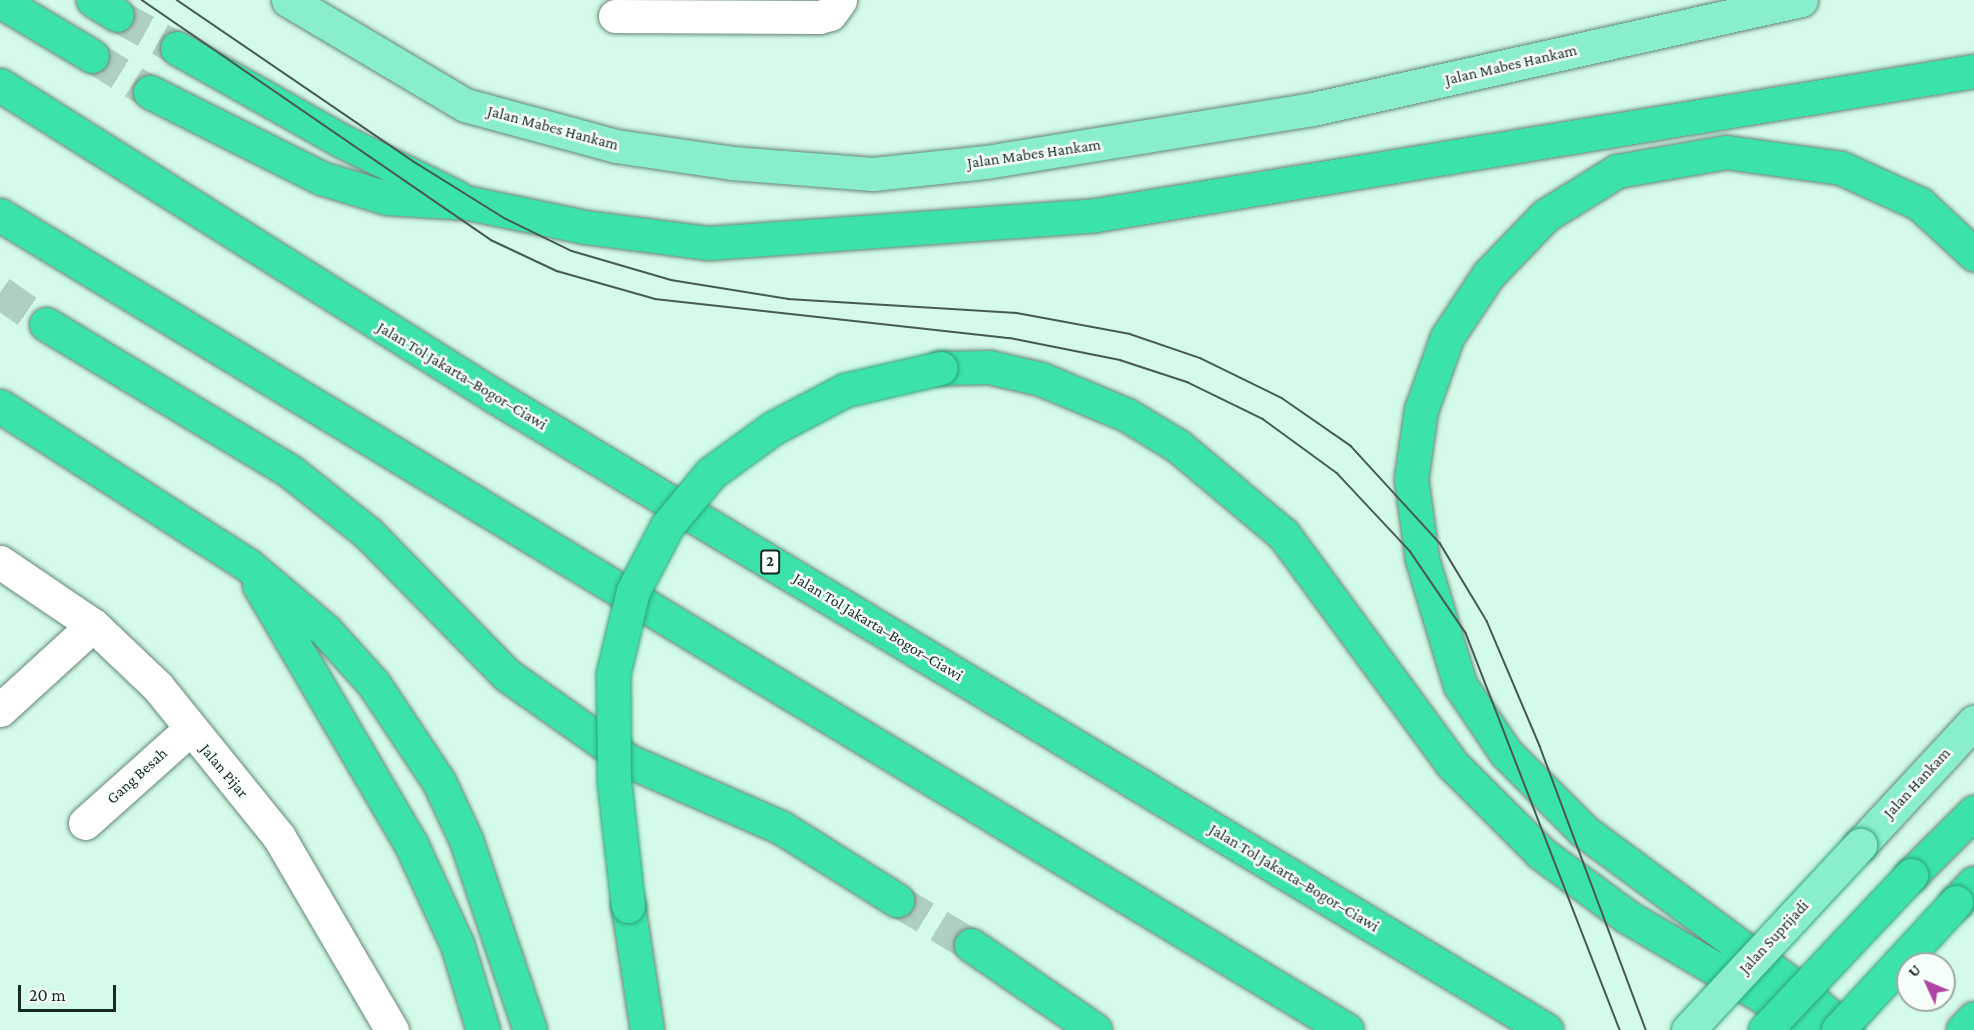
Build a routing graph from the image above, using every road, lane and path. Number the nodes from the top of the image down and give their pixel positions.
1 (288, 0) edge
2 (840, 0) edge
3 (1801, 0) edge
4 (0, 1) edge
5 (615, 16) dead end
6 (177, 48) tunnel mouth
7 (92, 56) tunnel mouth
8 (1974, 71) edge
9 (0, 86) edge
10 (150, 92) tunnel mouth
11 (469, 203) junction
12 (0, 215) edge
13 (1974, 254) edge
14 (46, 324) tunnel mouth
15 (0, 406) edge
16 (0, 562) edge
17 (248, 565) junction
18 (93, 625) junction
19 (0, 710) edge
20 (1974, 722) edge
21 (190, 729) junction
22 (1974, 812) edge
23 (85, 823) dead end
24 (1860, 845) joint
25 (1965, 893) edge
26 (897, 900) tunnel mouth
27 (971, 945) tunnel mouth
28 (1974, 1018) edge
29 (392, 1030) edge
30 (483, 1030) edge
31 (530, 1030) edge
32 (647, 1030) edge
33 (1095, 1030) edge
34 (1347, 1030) edge
35 (1546, 1030) edge
36 (1688, 1030) edge
37 (1766, 1030) edge
38 (1819, 1030) edge
39 (1838, 1030) edge
40 (1846, 1030) edge
41 (1963, 1030) edge

1 - 3 main road, Jalan Mabes Hankam
2 - 5 street
4 - 7 highway
6 - 11 highway
8 - 11 highway
9 - 35 highway, Jalan Tol Jakarta–Bogor–Ciawi / 2
10 - 11 highway
12 - 34 highway
13 - 40 highway
14 - 26 highway
15 - 17 highway
16 - 18 street, Jalan Pijar
17 - 30 highway
17 - 31 highway
18 - 19 street
18 - 21 street, Jalan Pijar
20 - 24 main road, Jalan Hankam
21 - 23 street, Gang Besah
21 - 29 street, Jalan Pijar
22 - 37 highway, bridge
24 - 36 main road, Jalan Suprijadi, bridge
25 - 39 highway, bridge
27 - 33 highway
28 - 41 highway
32 - 38 highway, bridge

